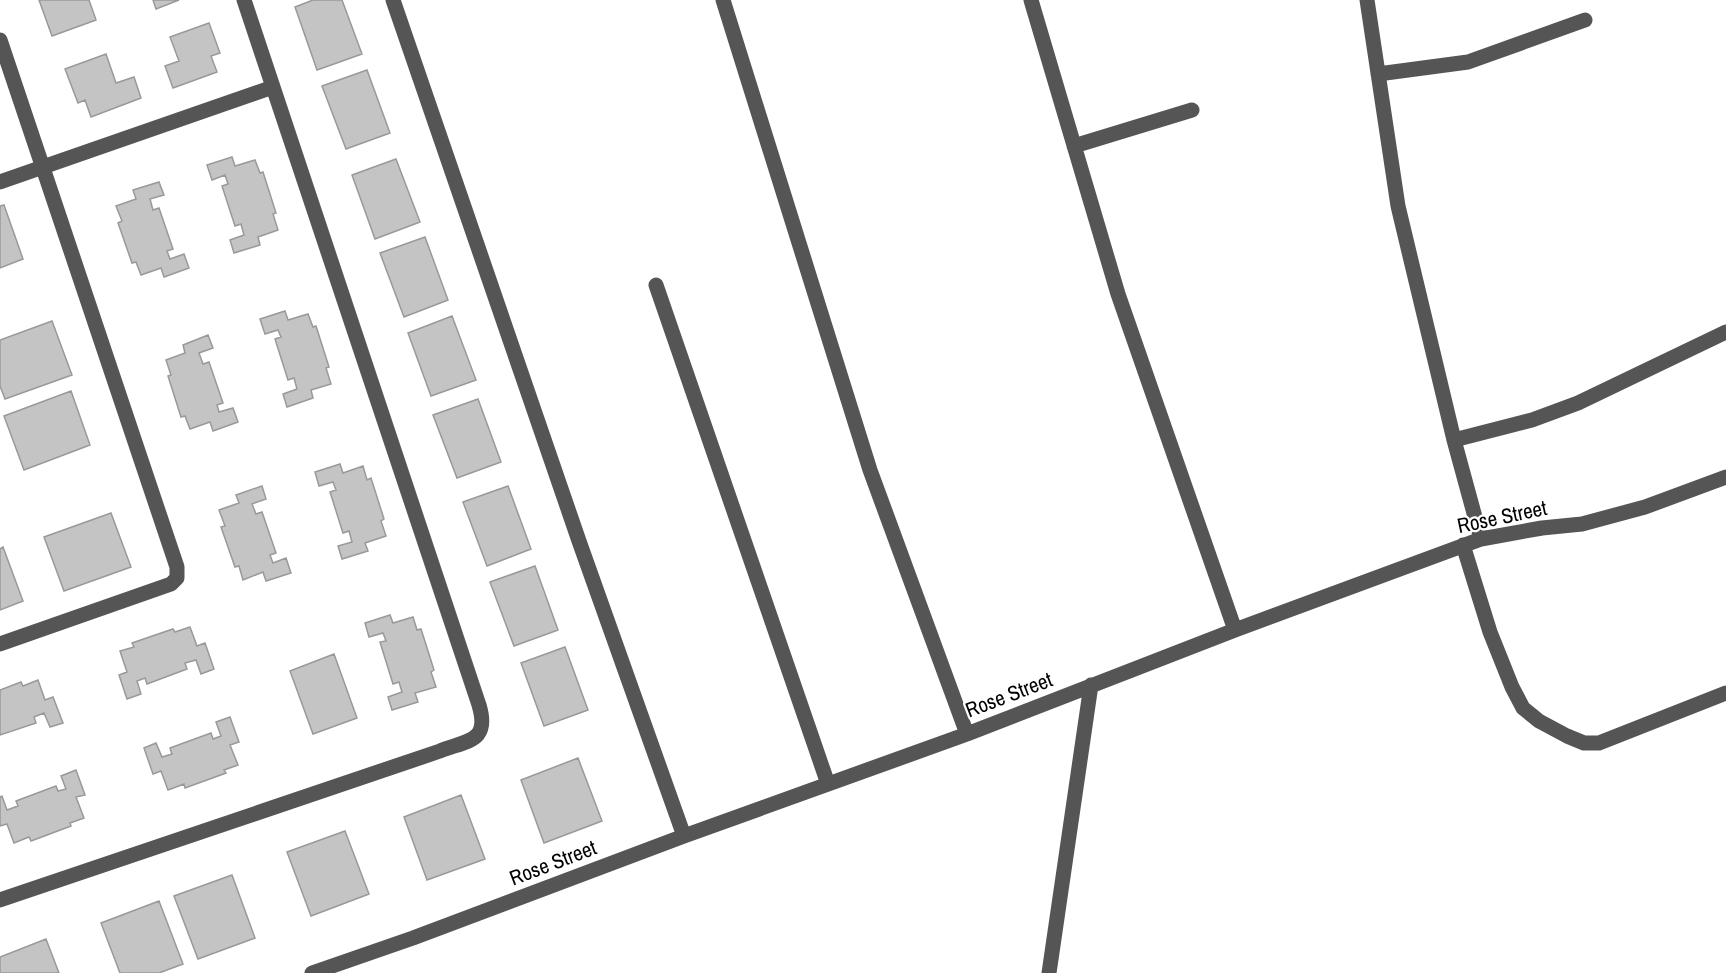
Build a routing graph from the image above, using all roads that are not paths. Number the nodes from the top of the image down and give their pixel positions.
1 (244, 0) edge
2 (393, 0) edge
3 (723, 0) edge
4 (1031, 0) edge
5 (1367, 0) edge
6 (1585, 20) dead end
7 (0, 40) edge
8 (1378, 74) junction
9 (273, 87) junction
10 (1192, 110) dead end
11 (1074, 146) junction
12 (42, 167) junction
13 (0, 182) edge
14 (657, 285) dead end
15 (1726, 332) edge
16 (1454, 440) junction
17 (1726, 477) edge
18 (1480, 538) junction
19 (1463, 545) junction
20 (1235, 630) junction
21 (0, 644) edge
22 (1091, 685) junction
23 (1726, 693) edge
24 (967, 734) junction
25 (828, 784) junction
26 (684, 836) junction
27 (0, 900) edge
28 (312, 973) edge
29 (1049, 973) edge

1 - 9 street
2 - 26 street
3 - 24 street
4 - 11 street
5 - 8 street
6 - 8 street
7 - 12 street
8 - 16 street
9 - 12 street
9 - 27 street
10 - 11 street
11 - 20 street
12 - 13 street
12 - 21 street
14 - 25 street
15 - 16 street
16 - 18 street
17 - 18 street, Rose Street
18 - 19 street, Rose Street
19 - 20 street, Rose Street
19 - 23 street
20 - 22 street, Rose Street
22 - 24 street, Rose Street
22 - 29 street
24 - 25 street, Rose Street
25 - 26 street, Rose Street
26 - 28 street, Rose Street

